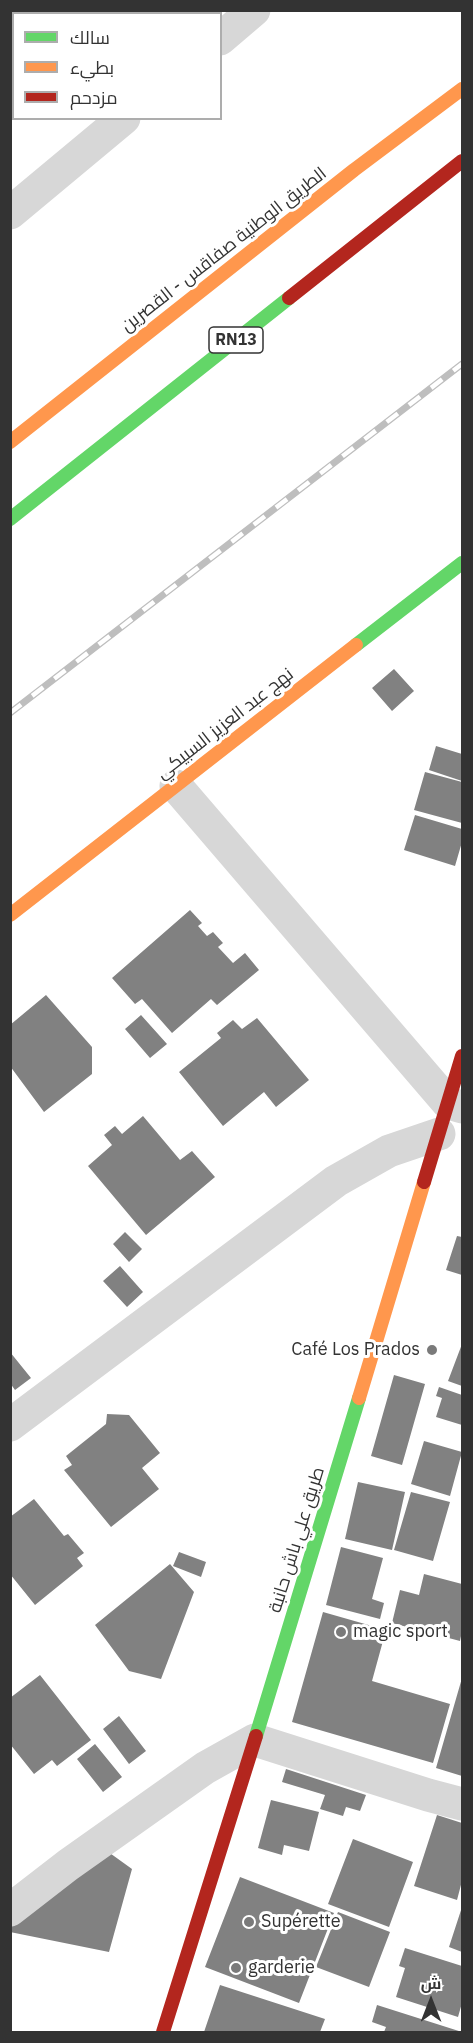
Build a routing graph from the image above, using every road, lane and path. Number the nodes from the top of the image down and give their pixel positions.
1 (254, 10) edge
2 (222, 37) edge
3 (462, 89) edge
4 (122, 120) edge
5 (462, 161) edge
6 (10, 213) edge
7 (10, 442) edge
8 (10, 519) edge
9 (462, 563) edge
10 (176, 786) junction
11 (10, 915) edge
12 (462, 1056) edge
13 (455, 1105) edge
14 (439, 1134) junction
15 (10, 1425) edge
16 (255, 1740) junction
17 (462, 1804) edge
18 (10, 1910) edge
19 (163, 2032) edge

1 - 2 street
3 - 7 street, الطريق الوطنية صفاقس - القصرين
4 - 6 street
5 - 8 street, RN13
9 - 10 street, نهج عبد العزيز السبيكي
10 - 11 street, نهج عبد العزيز السبيكي
10 - 13 street
12 - 13 street, طريق علي باش حانبة
13 - 14 street, طريق علي باش حانبة
14 - 15 street
14 - 16 street, طريق علي باش حانبة
16 - 17 street
16 - 18 street
16 - 19 street, طريق علي باش حانبة

